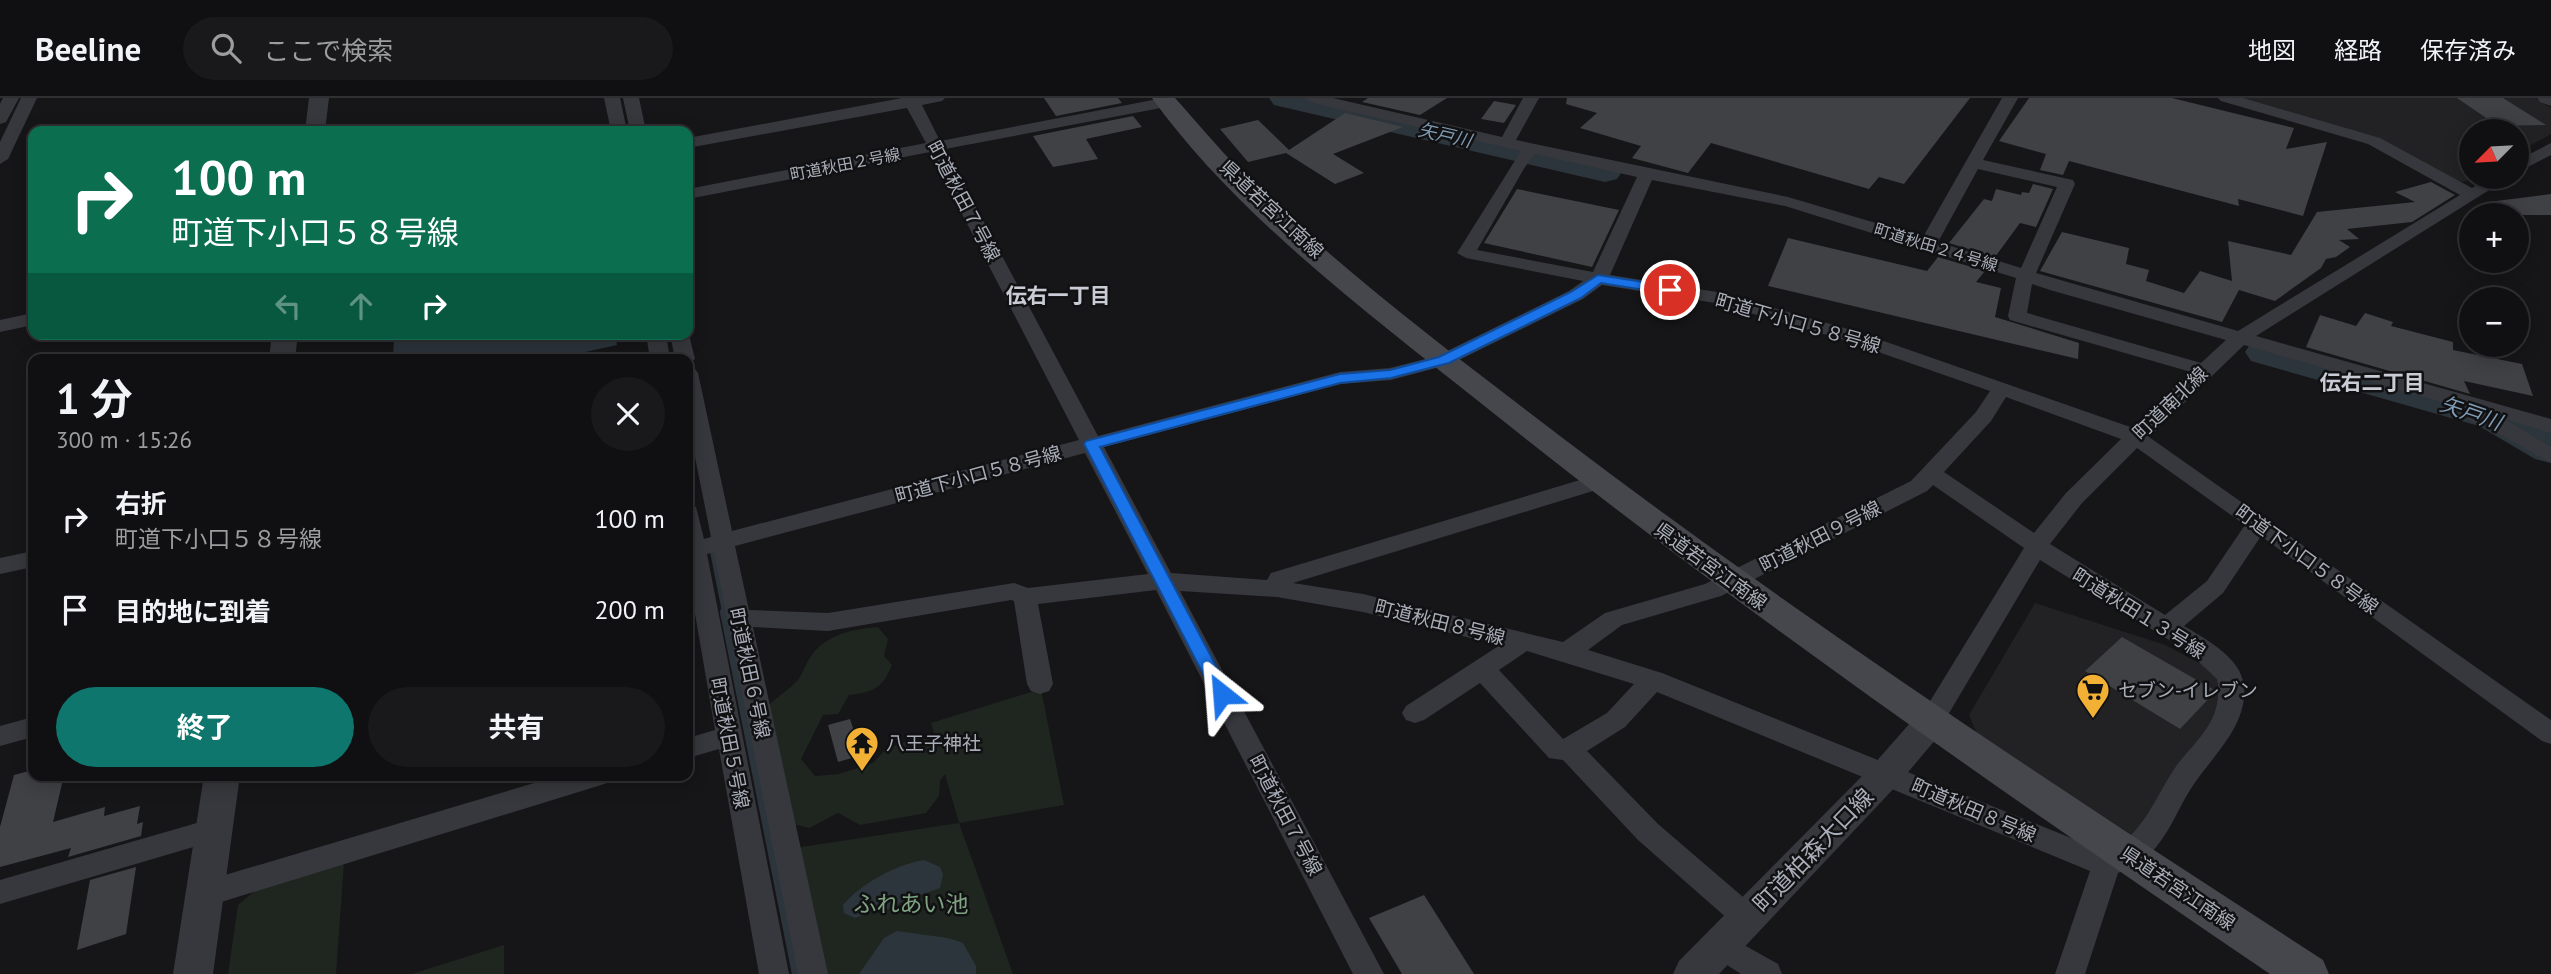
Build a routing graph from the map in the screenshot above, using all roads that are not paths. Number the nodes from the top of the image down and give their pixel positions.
1 (11, 98) edge
2 (29, 98) edge
3 (319, 98) edge
4 (612, 98) edge
5 (631, 98) edge
6 (937, 98) edge
7 (1313, 98) edge
8 (1531, 98) edge
9 (2010, 98) edge
10 (2226, 98) edge
11 (911, 100) edge
12 (1165, 100) edge
13 (0, 119) edge
14 (316, 126) edge
15 (618, 126) edge
16 (637, 126) edge
17 (693, 142) edge
18 (1507, 142) junction
19 (935, 146) junction
20 (1532, 148) junction
21 (2551, 148) edge
22 (0, 159) edge
23 (2529, 161) edge
24 (1973, 163) junction
25 (1647, 173) junction
26 (2482, 189) edge
27 (693, 193) edge
28 (2472, 195) junction
29 (1928, 244) junction
30 (2028, 276) junction
31 (1598, 279) junction
32 (28, 320) edge
33 (0, 326) edge
34 (2235, 342) junction
35 (1444, 360) junction
36 (2204, 370) junction
37 (2001, 389) junction
38 (693, 397) edge
39 (2511, 414) junction
40 (2551, 426) edge
41 (2135, 437) junction
42 (1091, 444) junction
43 (2551, 444) edge
44 (2551, 456) edge
45 (1931, 473) junction
46 (1598, 482) junction
47 (2258, 523) junction
48 (723, 542) junction
49 (2036, 546) junction
50 (693, 550) edge
51 (28, 560) edge
52 (693, 561) edge
53 (0, 566) edge
54 (1163, 581) junction
55 (1731, 581) junction
56 (1277, 589) junction
57 (1025, 597) junction
58 (739, 618) junction
59 (2166, 628) junction
60 (1523, 642) junction
61 (1567, 652) junction
62 (1482, 669) junction
63 (1653, 680) junction
64 (1040, 684) dead end
65 (1415, 713) dead end
66 (1930, 723) junction
67 (28, 728) edge
68 (2551, 734) edge
69 (0, 736) edge
70 (729, 736) junction
71 (693, 747) edge
72 (1569, 748) junction
73 (1886, 774) junction
74 (221, 781) edge
75 (578, 781) edge
76 (215, 830) junction
77 (2118, 860) junction
78 (0, 892) edge
79 (205, 894) junction
80 (1747, 918) junction
81 (1721, 945) junction
82 (193, 974) edge
83 (774, 974) edge
84 (813, 974) edge
85 (1369, 974) edge
86 (1693, 974) edge
87 (1767, 974) edge
88 (2070, 974) edge
89 (2307, 974) edge

1 - 13 street
2 - 22 street
3 - 14 street
4 - 15 street
5 - 16 street
6 - 11 street
7 - 18 street, 町道秋田２４号線
8 - 18 street
9 - 24 street
10 - 28 street
11 - 17 street
11 - 19 street, 町道秋田７号線
12 - 19 street, 町道秋田２号線
12 - 35 main road, 県道若宮江南線
18 - 20 street, 町道秋田２４号線
19 - 27 street, 町道秋田２号線
19 - 42 street, 町道秋田７号線
20 - 25 street, 町道秋田２４号線
20 - 31 street
21 - 23 street
24 - 29 street
24 - 30 street
25 - 29 street, 町道秋田２４号線
25 - 31 street
26 - 28 street, 町道南北線
28 - 34 street, 町道南北線
29 - 30 street, 町道秋田２４号線
30 - 34 street, 町道秋田２４号線
30 - 36 street
31 - 35 street, 町道下小口５８号線
31 - 37 street, 町道下小口５８号線
32 - 33 street
34 - 36 street, 町道南北線
34 - 39 street, 町道秋田２４号線
34 - 44 street
35 - 42 street, 町道下小口５８号線
35 - 46 main road, 県道若宮江南線
36 - 41 street, 町道南北線
37 - 41 street, 町道下小口５８号線
37 - 45 street, 町道秋田９号線
38 - 48 street, 町道秋田６号線
39 - 40 street, 町道秋田２４号線
39 - 43 street
41 - 47 street, 町道下小口５８号線
41 - 49 street, 町道南北線
42 - 48 street, 町道下小口５８号線
42 - 54 street, 町道秋田７号線
45 - 49 street, 町道秋田１３号線
45 - 55 street, 町道秋田９号線
46 - 55 main road, 県道若宮江南線
46 - 56 street
47 - 59 street
47 - 68 street, 町道下小口５８号線
48 - 50 street, 町道下小口５８号線
48 - 58 street, 町道秋田６号線
49 - 59 street, 町道秋田１３号線
49 - 66 street, 町道南北線
51 - 53 street
52 - 70 street, 町道秋田５号線
54 - 56 street, 町道秋田８号線
54 - 57 street, 町道秋田８号線
54 - 85 street, 町道秋田７号線
55 - 61 street, 町道秋田９号線
55 - 66 main road, 県道若宮江南線
56 - 60 street, 町道秋田８号線
57 - 58 street, 町道秋田８号線
57 - 64 street
58 - 84 street, 町道秋田６号線
59 - 77 street, 町道秋田１３号線
60 - 61 street, 町道秋田８号線
60 - 62 street
61 - 63 street, 町道秋田８号線
62 - 65 street
62 - 72 street
63 - 72 street
63 - 73 street, 町道秋田８号線
66 - 73 street, 町道柏森大口線
66 - 77 main road, 県道若宮江南線
67 - 69 street
70 - 71 street
70 - 83 street, 町道秋田５号線
72 - 80 street
73 - 77 street, 町道秋田８号線
73 - 80 street, 町道柏森大口線
74 - 76 street
75 - 79 street
76 - 78 street
76 - 79 street
77 - 88 street, 町道秋田１３号線
77 - 89 main road, 県道若宮江南線
79 - 82 street
80 - 81 street, 町道柏森大口線
81 - 86 street, 町道柏森大口線
81 - 87 street

